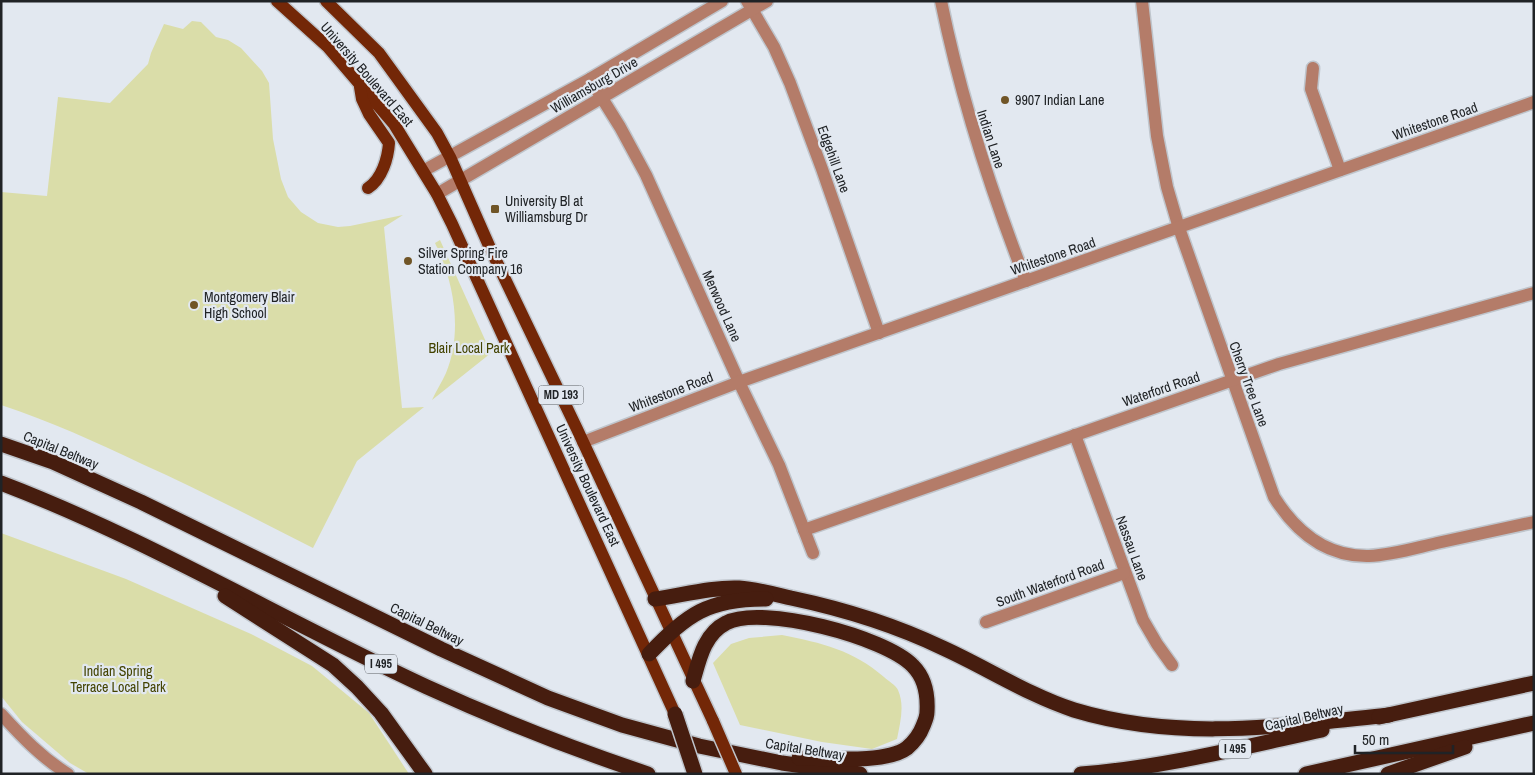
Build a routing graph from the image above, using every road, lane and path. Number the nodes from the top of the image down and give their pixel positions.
1 (276, 1) edge
2 (326, 1) edge
3 (722, 1) edge
4 (767, 1) edge
5 (940, 1) edge
6 (1142, 1) edge
7 (750, 6) edge
8 (1313, 68) dead end
9 (590, 79) junction
10 (359, 84) junction
11 (601, 98) junction
12 (1534, 102) edge
13 (450, 157) junction
14 (1340, 170) junction
15 (424, 171) junction
16 (460, 181) junction
17 (368, 188) dead end
18 (437, 194) junction
19 (1179, 228) junction
20 (1026, 281) junction
21 (1534, 293) edge
22 (879, 332) junction
23 (1231, 380) junction
24 (739, 382) junction
25 (1075, 435) junction
26 (583, 442) junction
27 (1, 444) edge
28 (1, 483) edge
29 (1534, 522) edge
30 (804, 530) junction
31 (122, 536) junction
32 (813, 553) dead end
33 (1124, 573) junction
34 (655, 599) junction
35 (812, 603) junction
36 (986, 622) dead end
37 (670, 632) junction
38 (649, 654) junction
39 (1172, 664) dead end
40 (693, 681) junction
41 (1534, 683) edge
42 (1, 714) edge
43 (675, 714) junction
44 (1389, 715) junction
45 (1531, 724) edge
46 (735, 754) junction
47 (68, 774) edge
48 (425, 774) edge
49 (648, 774) edge
50 (695, 774) edge
51 (702, 774) edge
52 (736, 774) edge
53 (860, 774) edge
54 (1080, 774) edge
55 (1306, 774) edge
56 (1388, 774) edge

1 - 10 main road, University Boulevard East / MD 193
2 - 13 main road, University Boulevard East / MD 193
3 - 9 street, Williamsburg Drive
4 - 7 street, Williamsburg Drive
5 - 20 street, Indian Lane
6 - 19 street, Cherry Tree Lane
7 - 11 street, Williamsburg Drive
7 - 22 street, Edgehill Lane
8 - 14 street
9 - 11 street, Merwood Lane
9 - 13 street, Williamsburg Drive
10 - 15 main road, University Boulevard East / MD 193
10 - 17 main road
11 - 16 street, Williamsburg Drive
11 - 24 street, Merwood Lane
12 - 14 street, Whitestone Road
13 - 15 street, Williamsburg Drive
13 - 16 main road, University Boulevard East / MD 193
14 - 19 street, Whitestone Road
15 - 18 main road, University Boulevard East / MD 193
16 - 18 street, Williamsburg Drive
16 - 26 main road, University Boulevard East / MD 193
18 - 38 main road, University Boulevard East / MD 193
19 - 20 street, Whitestone Road
19 - 23 street, Cherry Tree Lane
20 - 22 street, Whitestone Road
21 - 23 street, Waterford Road
22 - 24 street, Whitestone Road
23 - 25 street, Waterford Road
23 - 29 street, Cherry Tree Lane
24 - 26 street, Whitestone Road
24 - 30 street, Merwood Lane
25 - 30 street, Waterford Road
25 - 33 street, Nassau Lane
26 - 34 main road, University Boulevard East / MD 193
27 - 46 highway, Capital Beltway
28 - 31 highway, I 495
30 - 32 street, Merwood Lane
31 - 48 highway
31 - 49 highway, I 495
33 - 36 street, South Waterford Road
33 - 39 street, Nassau Lane
34 - 35 highway
34 - 37 main road, University Boulevard East / MD 193
35 - 37 highway
35 - 44 highway
37 - 38 highway
37 - 40 main road, University Boulevard East / MD 193
38 - 43 main road, University Boulevard East / MD 193
40 - 46 highway
40 - 52 main road, University Boulevard East / MD 193, bridge
41 - 44 highway, Capital Beltway / I 495
42 - 47 street
43 - 50 highway, bridge
43 - 51 main road, University Boulevard East / MD 193, bridge
44 - 54 highway, Capital Beltway / I 495
45 - 55 highway
45 - 56 highway
46 - 53 highway, Capital Beltway

